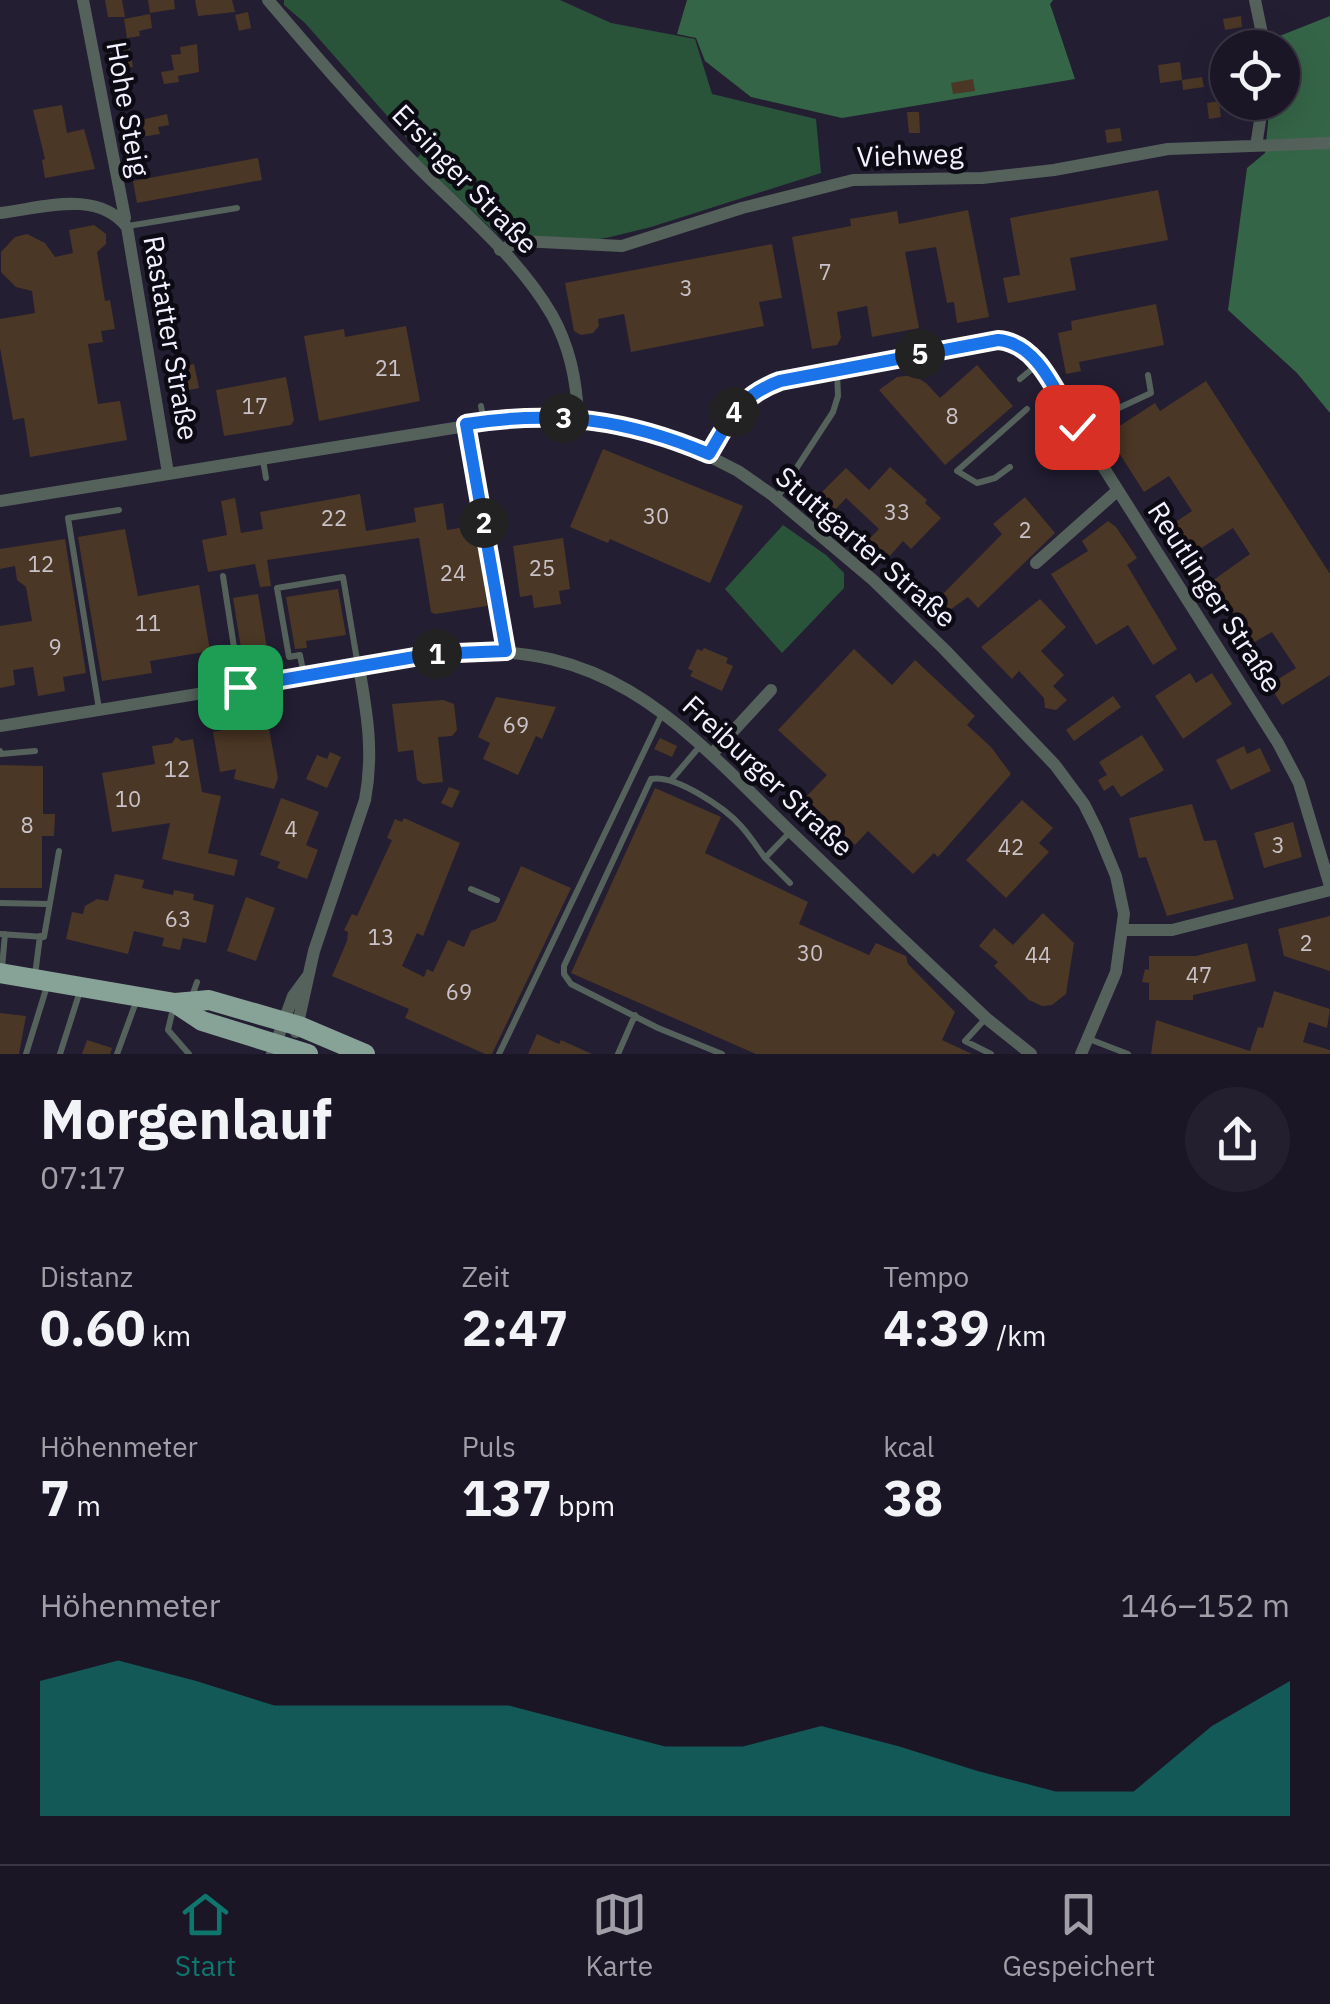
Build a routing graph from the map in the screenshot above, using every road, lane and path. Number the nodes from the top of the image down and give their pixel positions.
1 (83, 0) edge
2 (268, 0) edge
3 (1255, 0) edge
4 (1261, 30) edge
5 (1261, 120) edge
6 (1330, 143) edge
7 (1256, 146) junction
8 (237, 208) dead end
9 (0, 214) edge
10 (127, 226) junction
11 (500, 250) junction
12 (1038, 364) junction
13 (837, 370) junction
14 (1148, 376) dead end
15 (1020, 379) dead end
16 (482, 406) dead end
17 (1027, 409) dead end
18 (1069, 414) junction
19 (578, 418) junction
20 (484, 422) junction
21 (466, 424) junction
22 (1054, 426) dead end
23 (1077, 427) junction
24 (709, 454) junction
25 (262, 458) junction
26 (1010, 467) dead end
27 (168, 473) junction
28 (266, 478) dead end
29 (1117, 491) junction
30 (777, 498) junction
31 (0, 500) edge
32 (118, 510) dead end
33 (1036, 563) dead end
34 (223, 576) dead end
35 (506, 651) junction
36 (359, 667) junction
37 (304, 676) junction
38 (240, 687) junction
39 (772, 690) dead end
40 (99, 710) junction
41 (664, 711) junction
42 (0, 726) edge
43 (707, 748) junction
44 (35, 750) dead end
45 (0, 753) edge
46 (672, 779) junction
47 (791, 832) junction
48 (59, 851) dead end
49 (765, 858) junction
50 (790, 884) dead end
51 (1330, 888) edge
52 (471, 889) dead end
53 (497, 900) dead end
54 (0, 904) edge
55 (48, 904) junction
56 (1124, 930) junction
57 (2, 934) edge
58 (40, 936) junction
59 (1, 973) edge
60 (41, 979) junction
61 (81, 985) junction
62 (187, 995) junction
63 (138, 996) junction
64 (635, 1015) junction
65 (986, 1018) junction
66 (290, 1023) junction
67 (1088, 1038) junction
68 (287, 1051) edge
69 (26, 1054) edge
70 (60, 1054) edge
71 (117, 1054) edge
72 (189, 1054) edge
73 (365, 1054) edge
74 (499, 1054) edge
75 (618, 1054) edge
76 (722, 1054) edge
77 (991, 1054) edge
78 (1031, 1054) edge
79 (1081, 1054) edge
80 (1128, 1054) edge

1 - 10 street, Hohe Steig
2 - 11 street, Ersinger Straße
3 - 4 street
5 - 7 street
6 - 7 street, Viehweg
7 - 11 street, Viehweg
8 - 10 lane
9 - 10 street, Rastatter Straße
10 - 27 street, Rastatter Straße
11 - 19 street, Ersinger Straße
12 - 13 street, Reutlinger Straße
12 - 15 lane
12 - 18 street, Reutlinger Straße
13 - 24 street, Reutlinger Straße
13 - 30 lane
14 - 23 lane
16 - 20 lane
17 - 26 lane
18 - 22 lane
18 - 23 street, Reutlinger Straße
19 - 20 street, Stuttgarter Straße
19 - 24 street, Stuttgarter Straße
20 - 21 street, Stuttgarter Straße
21 - 25 street, Stuttgarter Straße
21 - 35 lane
23 - 29 street, Reutlinger Straße
24 - 30 street, Stuttgarter Straße
25 - 27 street, Stuttgarter Straße
25 - 28 lane
27 - 31 street, Stuttgarter Straße
29 - 33 street
29 - 51 street, Reutlinger Straße
30 - 56 street, Stuttgarter Straße
32 - 40 lane
34 - 38 lane
35 - 36 street, Freiburger Straße
35 - 41 street, Freiburger Straße
36 - 37 street, Freiburger Straße
36 - 37 lane
36 - 66 street
37 - 38 street, Freiburger Straße
38 - 40 street, Freiburger Straße
39 - 43 street
40 - 42 street, Freiburger Straße
41 - 43 street, Freiburger Straße
41 - 74 lane
43 - 46 lane
43 - 47 street, Freiburger Straße
44 - 45 lane
46 - 49 lane
46 - 64 lane
47 - 49 lane
47 - 65 street, Freiburger Straße
48 - 55 lane
49 - 50 lane
51 - 56 street
52 - 53 lane
54 - 55 lane
55 - 58 lane
56 - 67 street, Stuttgarter Straße
57 - 58 lane
57 - 59 lane
58 - 60 lane
59 - 60 main road
60 - 61 main road
60 - 69 lane
61 - 63 main road
61 - 70 lane
62 - 63 main road
62 - 66 main road
62 - 68 main road
62 - 72 lane
63 - 71 lane
64 - 75 lane
64 - 76 lane
65 - 77 lane
65 - 78 street, Freiburger Straße
66 - 68 street
66 - 73 main road
67 - 79 street, Stuttgarter Straße
67 - 80 lane

